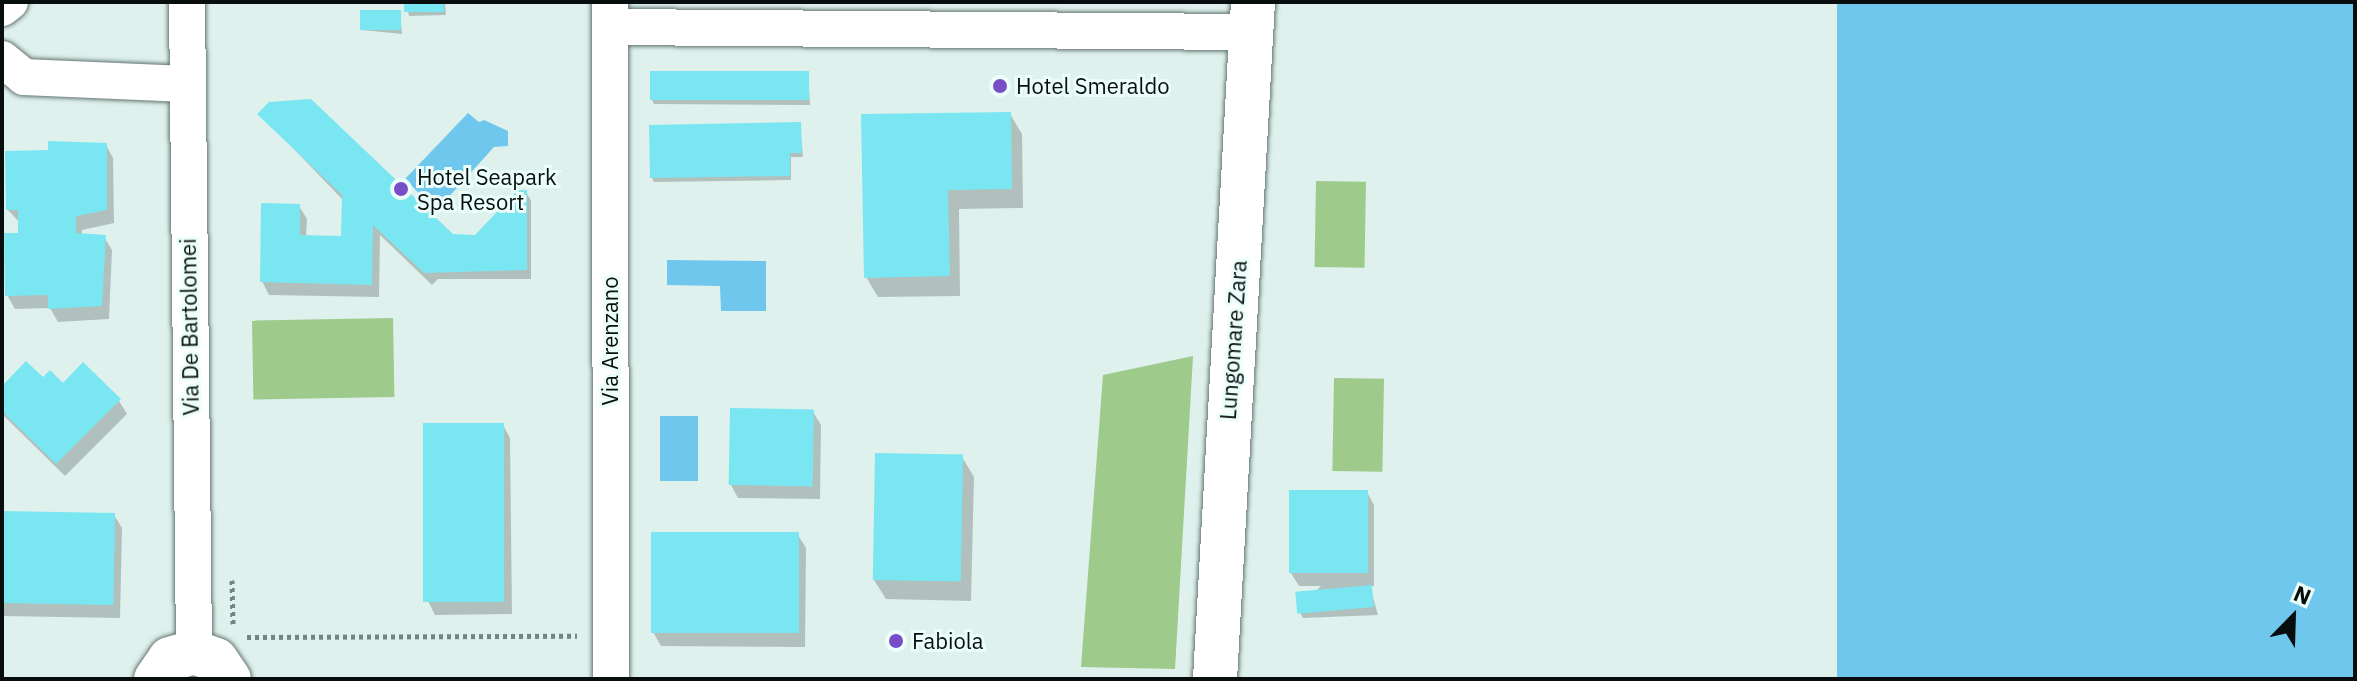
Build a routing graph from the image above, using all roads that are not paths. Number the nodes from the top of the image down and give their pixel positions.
1 (10, 2) edge
2 (187, 2) edge
3 (2, 8) edge
4 (610, 15) edge
5 (1252, 17) edge
6 (2, 59) edge
7 (186, 84) junction
8 (194, 652) junction
9 (156, 679) edge
10 (229, 679) edge
11 (611, 679) edge
12 (1215, 679) edge

1 - 3 street
2 - 7 street, Via De Bartolomei
4 - 5 street
4 - 11 street, Via Arenzano
5 - 12 street, Lungomare Zara
6 - 7 street
7 - 8 street, Via De Bartolomei
8 - 9 street
8 - 10 street

